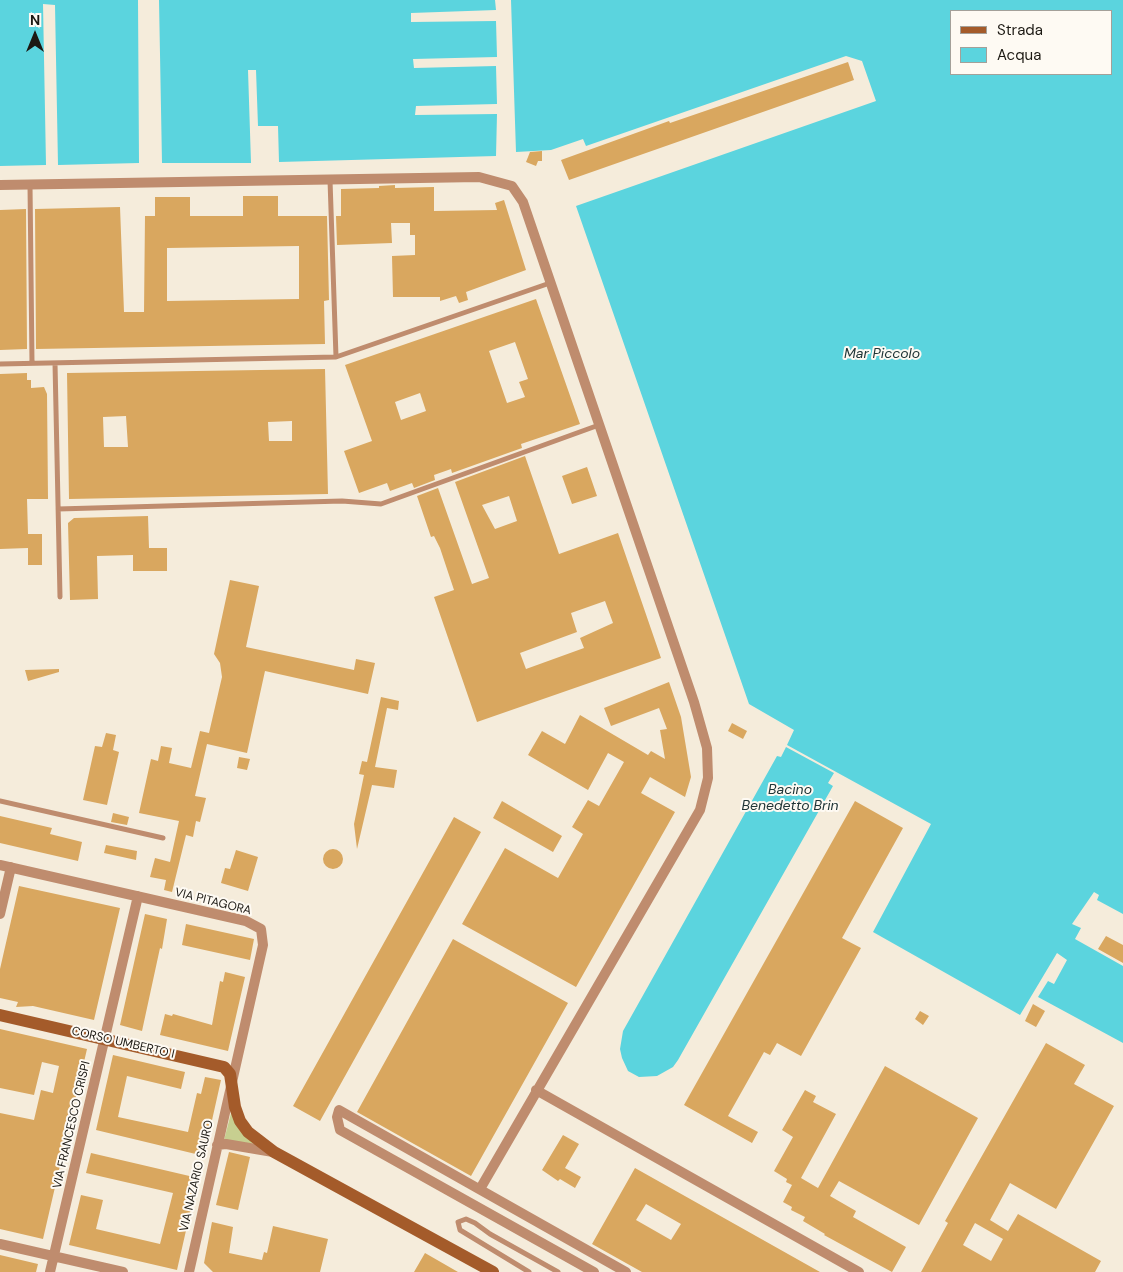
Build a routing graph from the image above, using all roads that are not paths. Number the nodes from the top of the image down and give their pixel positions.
1 (330, 180) junction
2 (30, 185) junction
3 (0, 186) edge
4 (550, 283) junction
5 (336, 357) junction
6 (32, 363) junction
7 (56, 363) junction
8 (0, 364) edge
9 (599, 425) junction
10 (58, 508) junction
11 (60, 597) dead end
12 (0, 801) edge
13 (163, 838) dead end
14 (0, 865) edge
15 (11, 868) junction
16 (138, 896) junction
17 (0, 914) edge
18 (0, 1015) edge
19 (105, 1039) junction
20 (232, 1087) junction
21 (536, 1090) junction
22 (217, 1145) junction
23 (274, 1152) junction
24 (480, 1189) junction
25 (0, 1244) edge
26 (54, 1256) junction
27 (50, 1272) edge
28 (123, 1272) edge
29 (189, 1272) edge
30 (493, 1272) edge
31 (529, 1272) edge
32 (558, 1272) edge
33 (594, 1272) edge
34 (626, 1272) edge
35 (859, 1272) edge

1 - 2 street
1 - 4 street
1 - 5 lane
2 - 3 street
2 - 6 lane
4 - 5 lane
4 - 9 street
5 - 7 lane
6 - 7 lane
6 - 8 lane
7 - 10 lane
9 - 10 lane
9 - 21 street
10 - 11 lane
12 - 13 lane
14 - 15 street, VIA PITAGORA
15 - 16 street, VIA PITAGORA
15 - 17 street
16 - 19 street, VIA FRANCESCO CRISPI
16 - 20 street, VIA PITAGORA
18 - 19 main road, CORSO UMBERTO I
19 - 20 main road, CORSO UMBERTO I
19 - 26 street, VIA FRANCESCO CRISPI
20 - 22 street, VIA NAZARIO SAURO
20 - 23 main road
21 - 24 street
21 - 35 street
22 - 23 street
22 - 29 street, VIA NAZARIO SAURO
23 - 30 main road
24 - 33 street
24 - 34 street
25 - 26 street
26 - 27 street, VIA FRANCESCO CRISPI
26 - 28 street
31 - 32 lane

